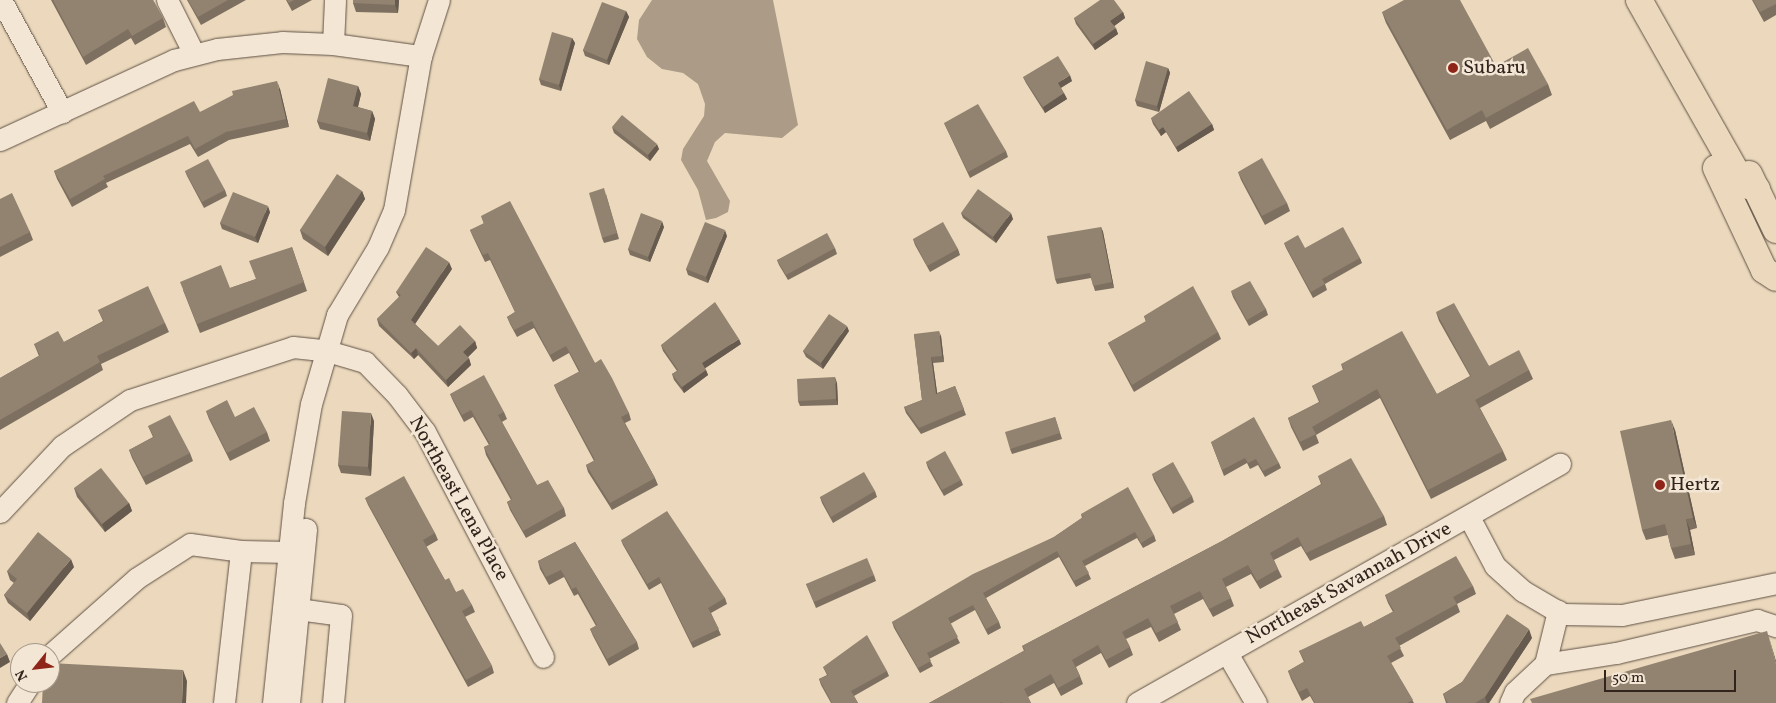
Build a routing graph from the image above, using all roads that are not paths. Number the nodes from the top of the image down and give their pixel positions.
1 (1, 0) edge
2 (167, 0) edge
3 (335, 0) edge
4 (439, 0) edge
5 (1639, 0) edge
6 (333, 44) junction
7 (194, 54) junction
8 (421, 56) junction
9 (62, 112) junction
10 (1706, 118) junction
11 (0, 140) edge
12 (1735, 206) junction
13 (1776, 230) edge
14 (1776, 266) edge
15 (1776, 278) edge
16 (324, 350) junction
17 (306, 447) junction
18 (1560, 464) dead end
19 (0, 512) edge
20 (1468, 517) junction
21 (241, 551) junction
22 (289, 552) junction
23 (1776, 584) edge
24 (1667, 604) junction
25 (298, 609) junction
26 (1558, 611) junction
27 (1776, 626) edge
28 (1675, 638) junction
29 (60, 646) edge
30 (1227, 653) junction
31 (543, 657) dead end
32 (1545, 664) junction
33 (224, 703) edge
34 (273, 703) edge
35 (289, 703) edge
36 (332, 703) edge
37 (1137, 703) edge
38 (1256, 703) edge
39 (1510, 703) edge

1 - 9 street
2 - 7 street
3 - 6 street
4 - 8 street
5 - 10 main road
6 - 7 street
6 - 8 street
7 - 9 street
8 - 16 street
9 - 11 street
10 - 12 main road
10 - 13 main road
12 - 14 main road
12 - 15 main road
16 - 17 street
16 - 19 street, Northeast Lena Place
16 - 31 street, Northeast Lena Place
17 - 22 street
17 - 25 street
18 - 20 street, Northeast Savannah Drive
20 - 26 street
20 - 30 street, Northeast Savannah Drive
21 - 22 street
21 - 29 street
21 - 33 street
22 - 34 street
23 - 24 street
24 - 26 street
24 - 28 street
25 - 35 street
25 - 36 street
26 - 32 street
27 - 28 street
28 - 32 street
30 - 37 street, Northeast Savannah Drive
30 - 38 street
32 - 39 street

